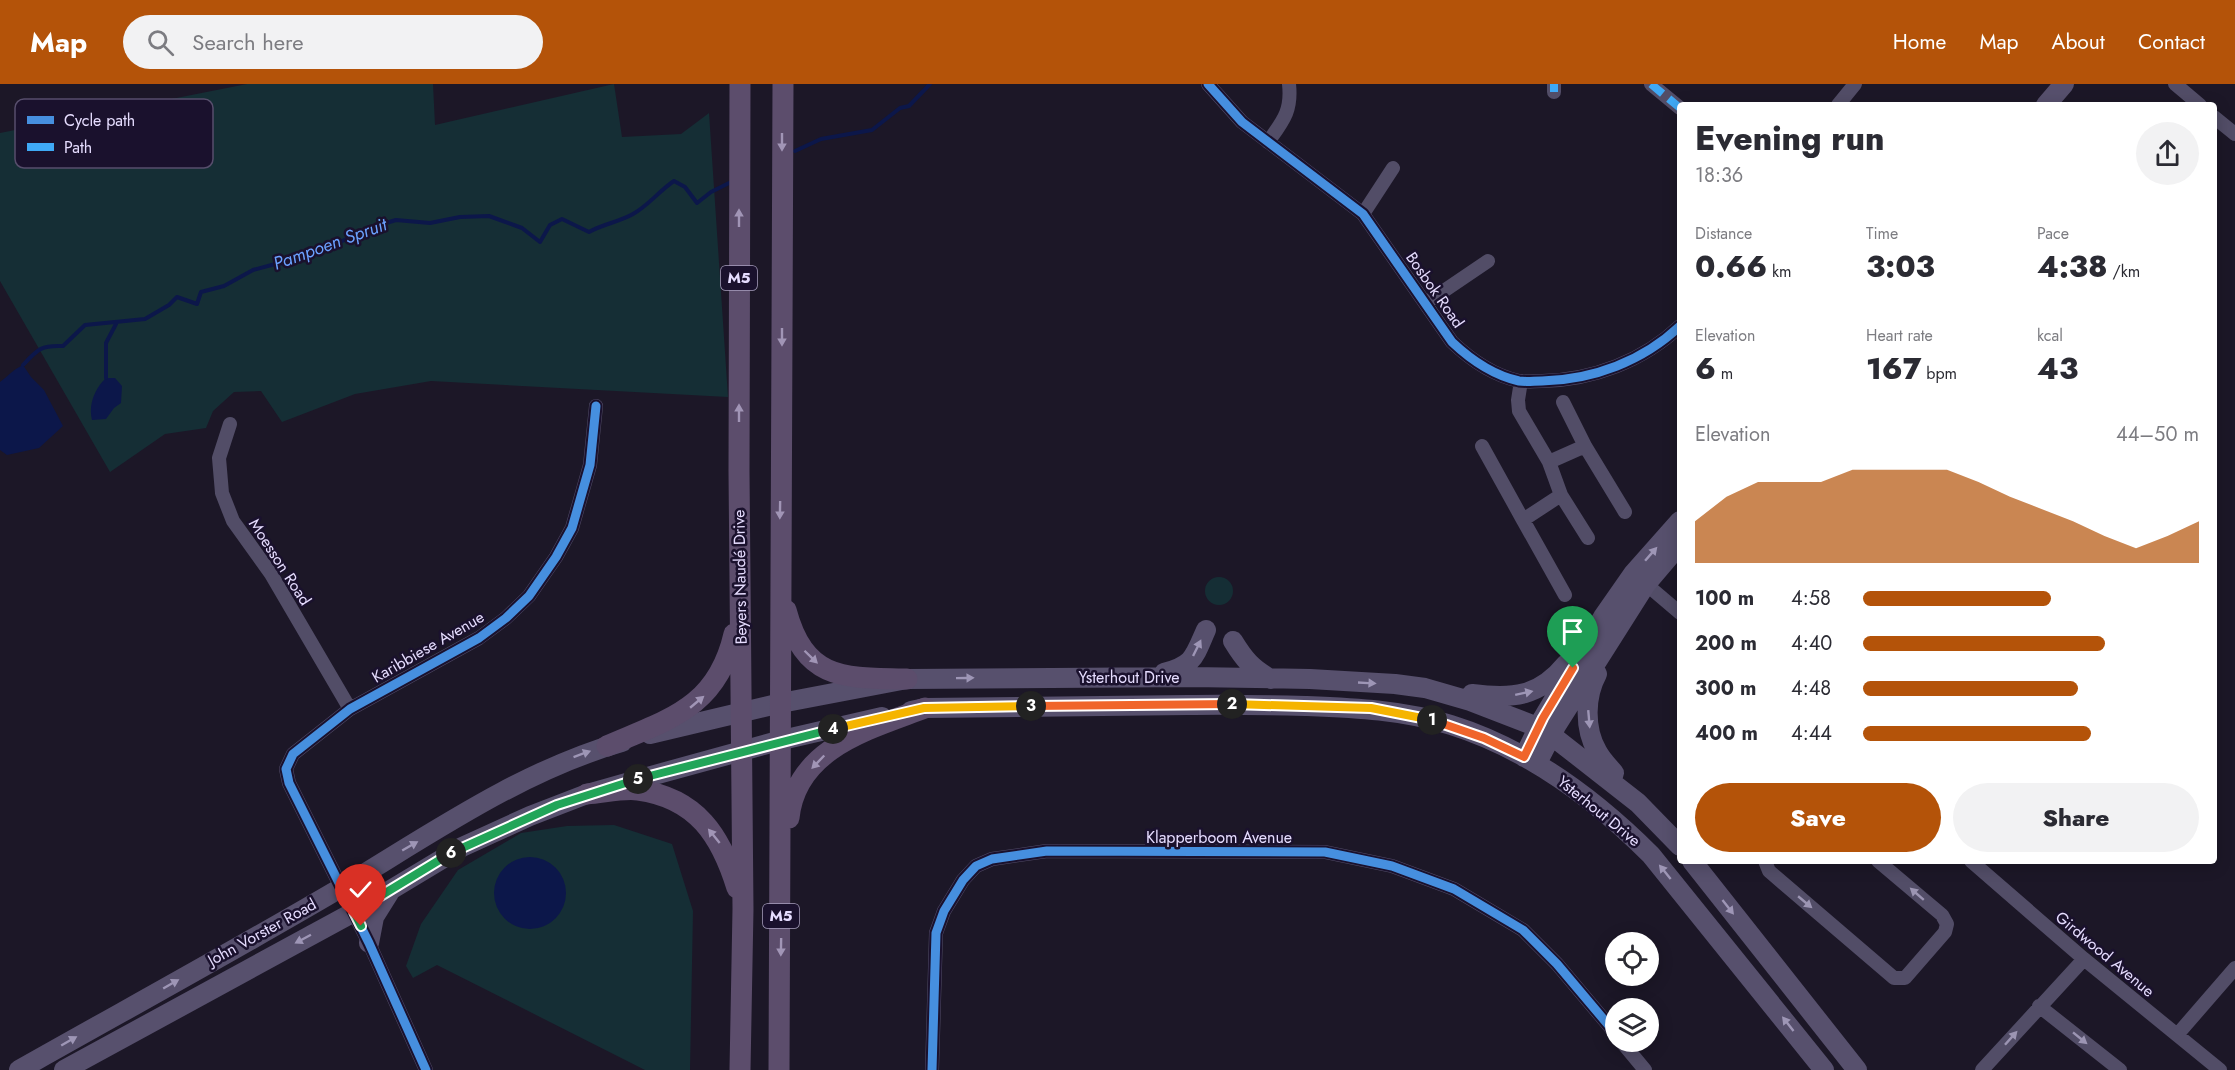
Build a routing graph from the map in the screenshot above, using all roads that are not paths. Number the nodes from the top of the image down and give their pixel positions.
1 (740, 84) edge
2 (783, 84) edge
3 (1208, 84) edge
4 (1289, 84) edge
5 (1651, 84) edge
6 (1855, 84) edge
7 (2064, 84) edge
8 (2177, 84) edge
9 (1840, 102) edge
10 (2049, 102) edge
11 (2197, 102) edge
12 (1677, 106) edge
13 (2217, 119) edge
14 (2235, 134) edge
15 (1268, 142) junction
16 (1393, 168) dead end
17 (1363, 214) junction
18 (1488, 261) dead end
19 (1426, 303) junction
20 (1677, 328) edge
21 (1521, 381) junction
22 (1563, 402) dead end
23 (596, 406) dead end
24 (230, 424) dead end
25 (1482, 446) dead end
26 (1585, 446) junction
27 (1549, 462) junction
28 (1561, 495) junction
29 (1625, 512) dead end
30 (1523, 520) junction
31 (1677, 525) edge
32 (1588, 538) dead end
33 (1677, 547) edge
34 (1640, 579) junction
35 (780, 586) junction
36 (741, 590) junction
37 (1565, 595) dead end
38 (1677, 610) edge
39 (1612, 621) junction
40 (1206, 630) dead end
41 (1233, 641) dead end
42 (1146, 677) junction
43 (907, 679) junction
44 (1271, 679) junction
45 (1425, 688) junction
46 (781, 703) junction
47 (924, 708) junction
48 (350, 709) junction
49 (741, 711) junction
50 (1544, 731) junction
51 (782, 740) junction
52 (607, 746) junction
53 (742, 752) junction
54 (1530, 760) junction
55 (587, 794) junction
56 (1638, 803) junction
57 (1677, 843) edge
58 (1694, 864) edge
59 (1766, 864) edge
60 (1882, 864) edge
61 (1974, 864) edge
62 (397, 884) junction
63 (342, 887) junction
64 (782, 892) junction
65 (743, 909) junction
66 (354, 912) junction
67 (369, 943) junction
68 (2084, 959) junction
69 (2234, 971) edge
70 (2039, 1006) junction
71 (1605, 1021) edge
72 (2177, 1035) junction
73 (1630, 1052) edge
74 (19, 1070) edge
75 (64, 1070) edge
76 (426, 1070) edge
77 (740, 1070) edge
78 (780, 1070) edge
79 (932, 1070) edge
80 (1645, 1070) edge
81 (1824, 1070) edge
82 (1857, 1070) edge
83 (1982, 1070) edge
84 (2120, 1070) edge
85 (2220, 1070) edge

36 -> 1 main road, Beyers Naudé Drive / M5
2 -> 35 main road, M5
3 - 15 street, Bosbok Road
4 - 15 street
5 - 12 street
6 - 9 street
7 - 10 main road
8 - 11 street
13 - 14 street
15 - 17 street, Bosbok Road
16 - 17 street
17 - 19 street, Bosbok Road
18 - 19 street
19 - 21 street, Bosbok Road
20 - 21 street, Bosbok Road
21 - 27 street
22 - 26 street
23 - 48 street, Karibbiese Avenue
24 - 48 street, Moesson Road
25 - 30 street
26 - 27 street
26 - 29 street
27 - 28 street
28 - 30 street
28 - 32 street
30 - 37 street
34 -> 31 main road
33 - 34 main road
34 - 38 street
34 - 39 main road
35 -> 43 main road
35 - 46 main road, M5
36 - 49 main road, Beyers Naudé Drive / M5
52 -> 36 main road
45 -> 39 main road
39 - 50 main road
39 -> 56 main road
42 -> 40 main road
41 - 44 main road
43 -> 42 main road, Ysterhout Drive
42 - 44 main road, Ysterhout Drive
43 - 46 main road, Ysterhout Drive
44 -> 45 main road, Ysterhout Drive
45 - 50 main road, Ysterhout Drive
46 - 49 main road, Ysterhout Drive
46 - 51 main road, M5
47 - 51 main road, Ysterhout Drive
47 - 54 main road, Ysterhout Drive
47 -> 64 main road
48 - 63 street, Karibbiese Avenue
49 - 52 main road, John Vorster Road
49 - 53 main road, Beyers Naudé Drive / M5
50 - 54 main road
50 - 56 main road, Ysterhout Drive
51 - 53 main road, Ysterhout Drive
51 - 64 main road, M5
63 -> 52 main road, John Vorster Road
53 - 55 main road, John Vorster Road
53 - 65 main road, Beyers Naudé Drive / M5
81 -> 54 main road, Ysterhout Drive
55 - 62 main road, John Vorster Road
65 -> 55 main road
56 - 57 main road, Ysterhout Drive
58 -> 82 main road
59 -> 60 street
61 - 68 street, Girdwood Avenue
62 - 66 main road, John Vorster Road
62 - 67 main road
63 - 66 street
74 -> 63 main road, John Vorster Road
64 -> 78 main road, M5
65 - 77 main road, Beyers Naudé Drive / M5
66 - 67 street
66 -> 75 main road, John Vorster Road
67 - 76 street
68 - 70 street
68 - 72 street, Girdwood Avenue
69 - 72 street
83 -> 70 street
70 -> 84 street
71 - 79 street, Klapperboom Avenue
72 - 85 street, Girdwood Avenue
73 - 80 street

